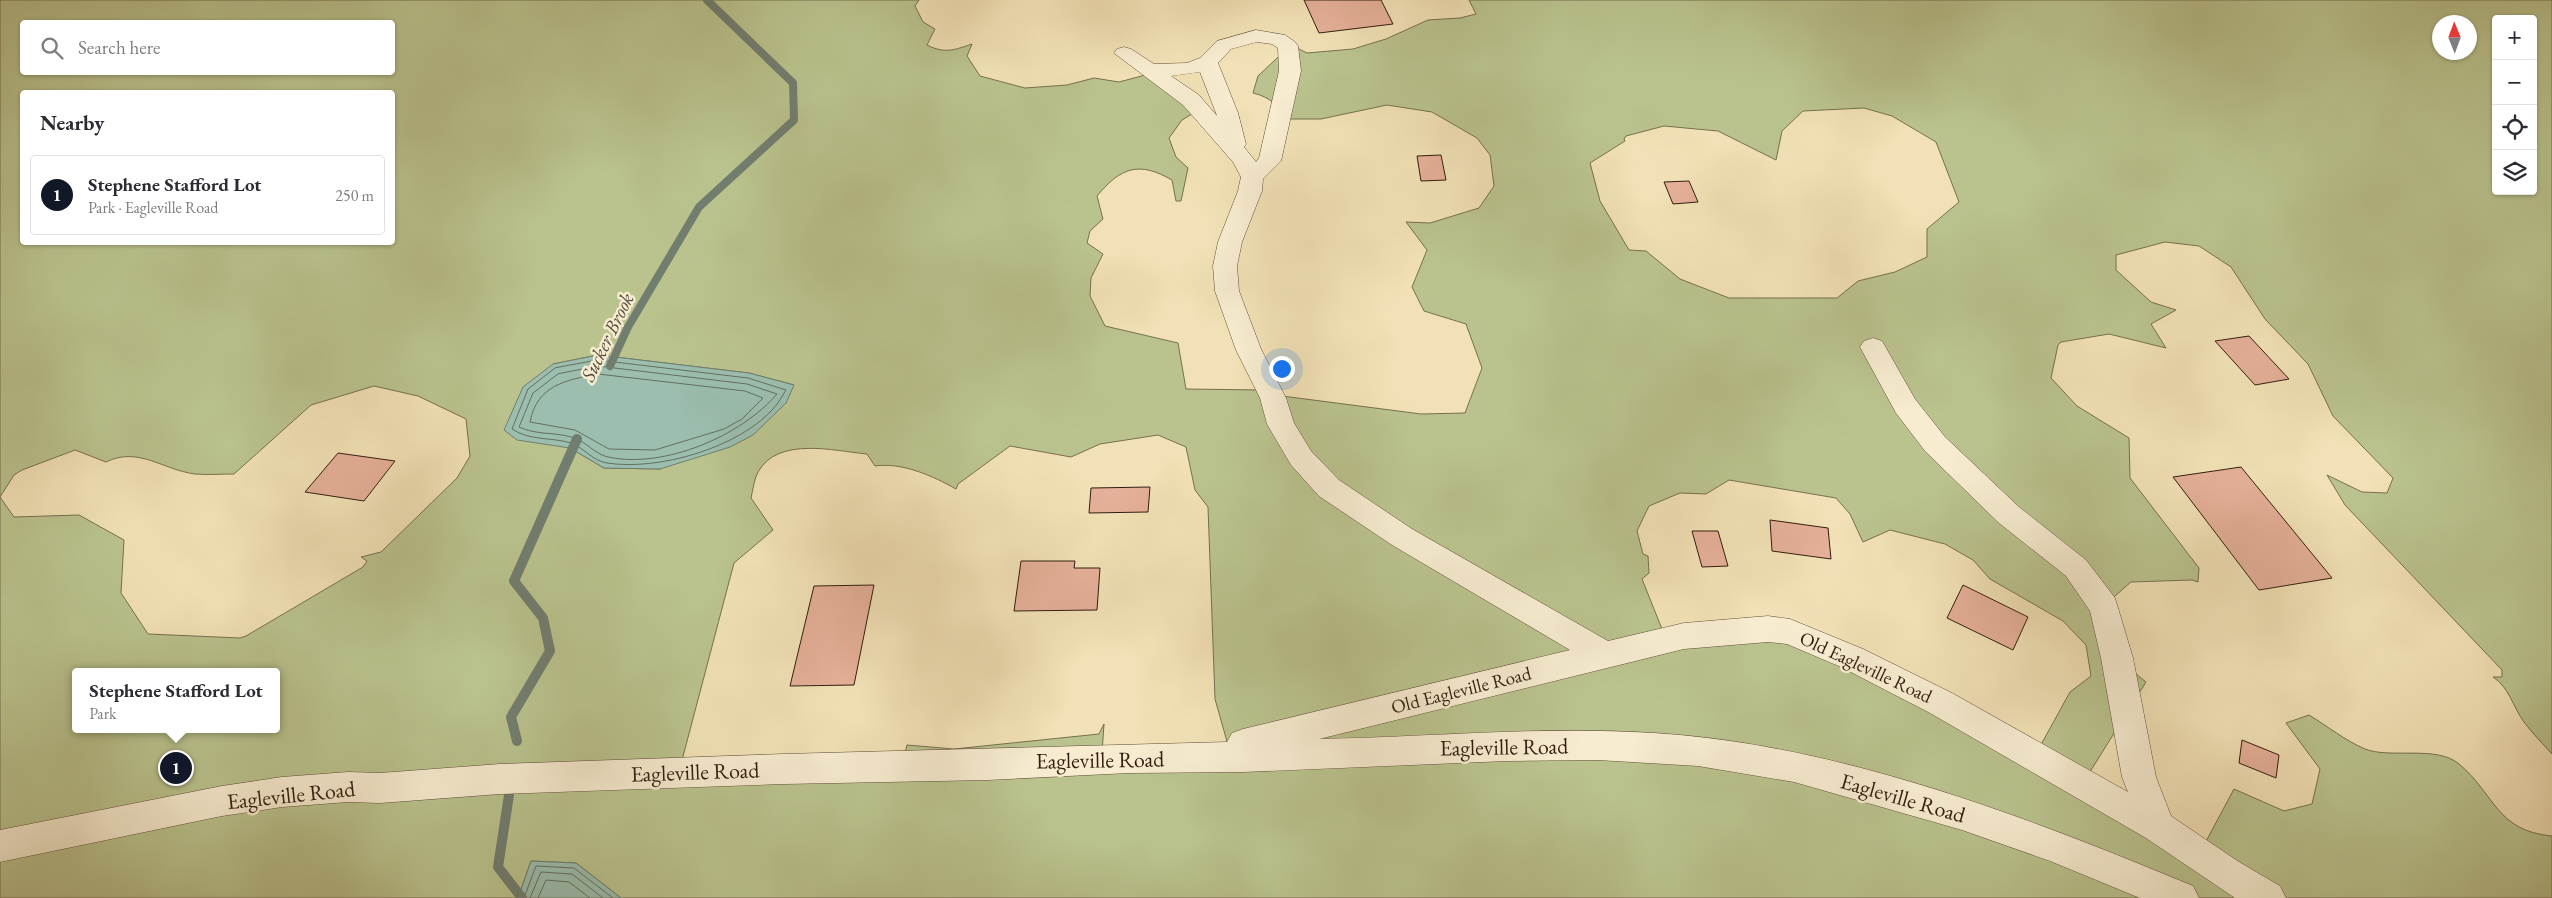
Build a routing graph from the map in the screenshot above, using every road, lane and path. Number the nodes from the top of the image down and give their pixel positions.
1 (1124, 53) dead end
2 (1207, 62) junction
3 (1150, 70) junction
4 (1237, 151) junction
5 (1252, 177) junction
6 (1873, 347) dead end
7 (1605, 655) junction
8 (1185, 757) junction
9 (2158, 827) junction
10 (0, 846) edge
11 (2181, 898) edge
12 (2268, 898) edge

1 - 3 street
2 - 3 street
2 - 4 street
2 - 5 street
3 - 4 street
4 - 5 street
5 - 7 street
6 - 9 street
7 - 8 street, Old Eagleville Road
7 - 9 street, Old Eagleville Road
8 - 10 street, Eagleville Road
8 - 11 street, Eagleville Road
9 - 12 street, Old Eagleville Road

